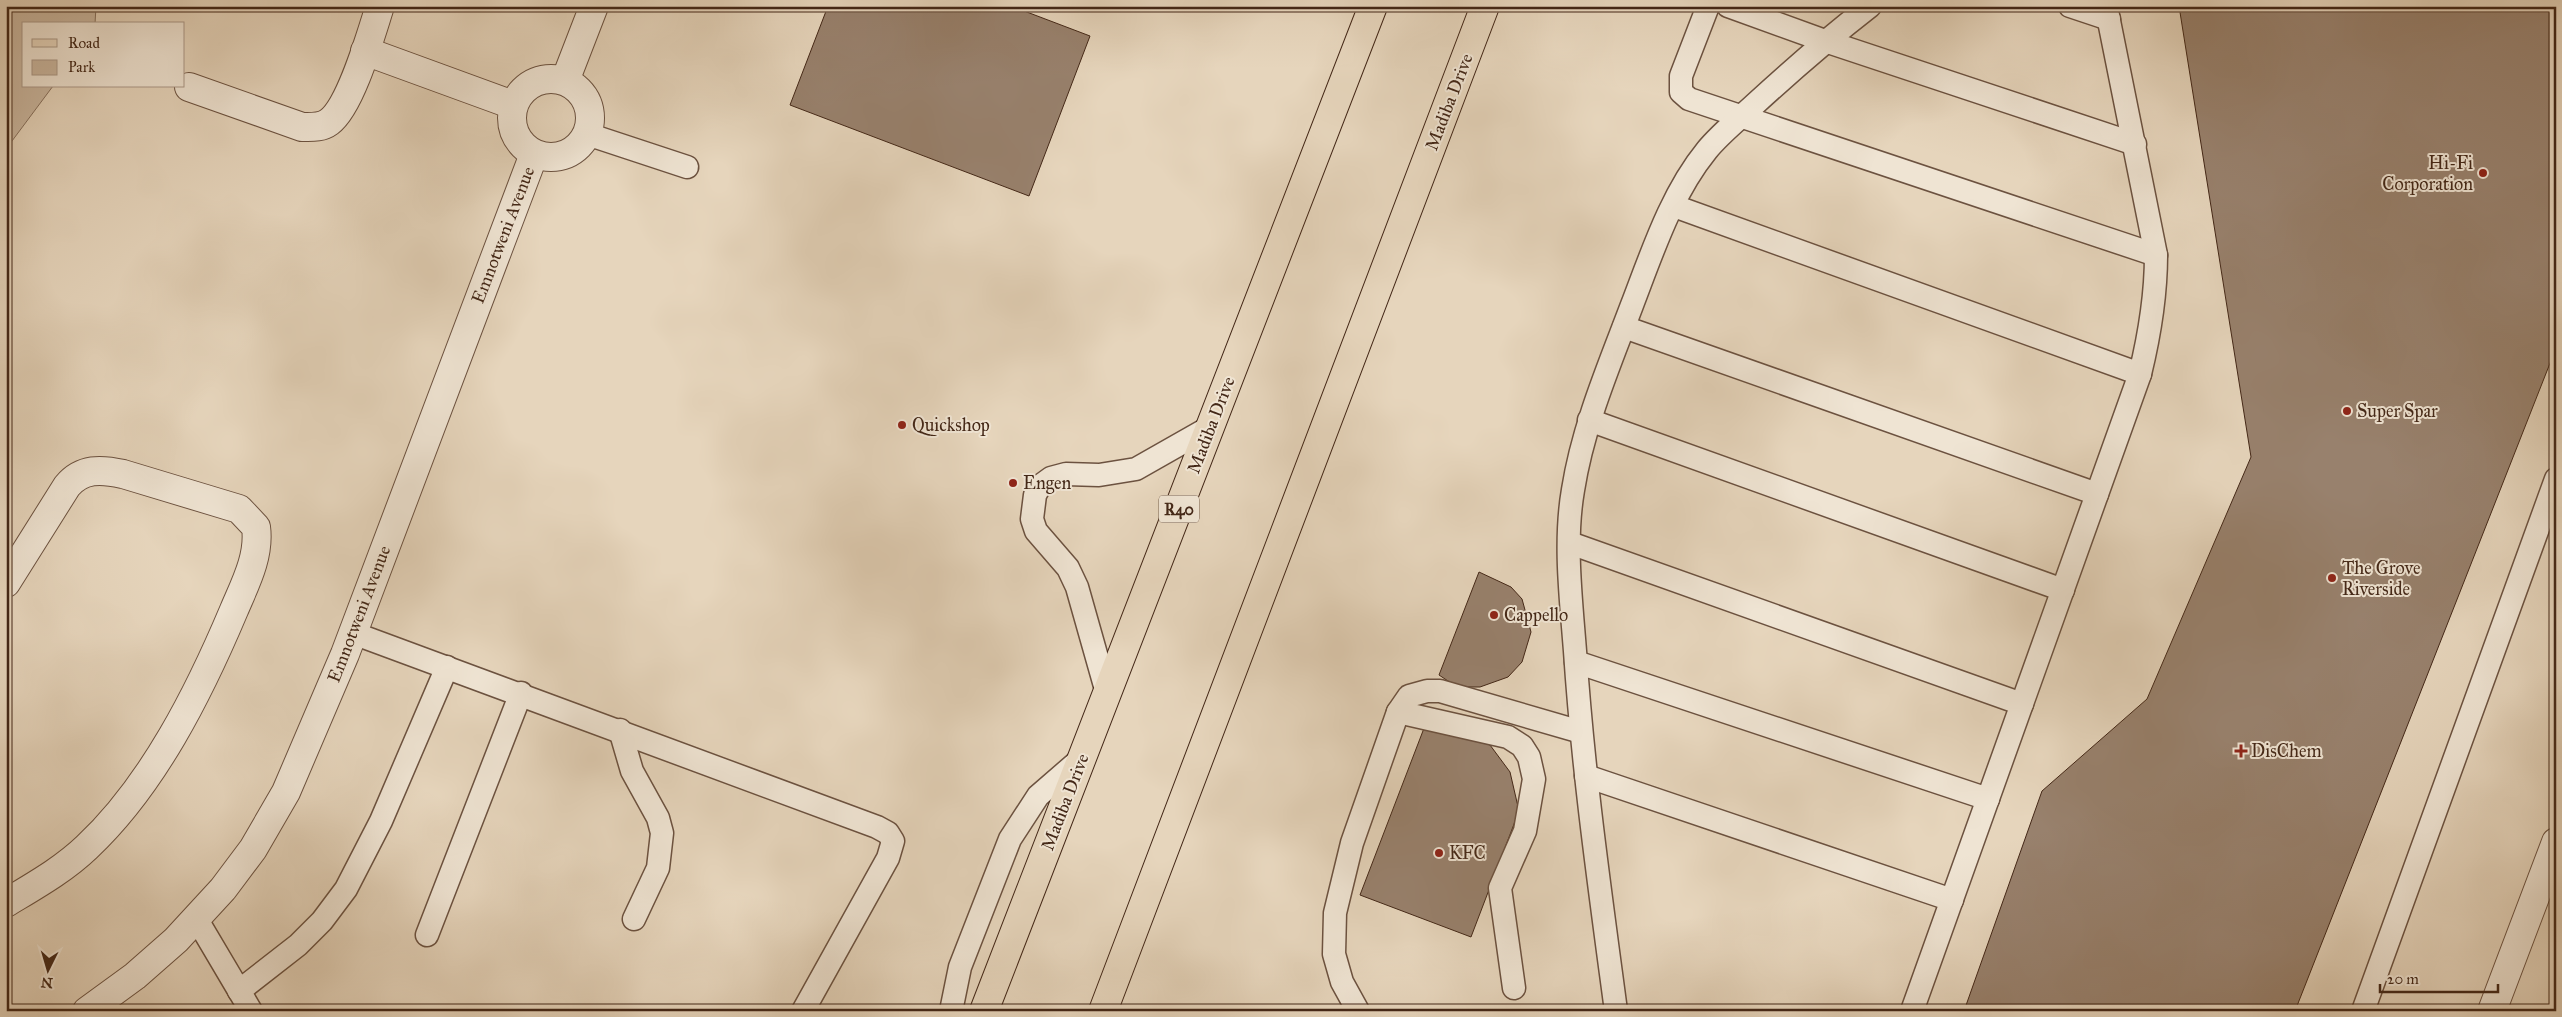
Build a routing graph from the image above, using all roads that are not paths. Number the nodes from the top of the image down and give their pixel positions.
1 (380, 6) edge
2 (594, 6) edge
3 (1373, 6) edge
4 (1485, 6) edge
5 (1708, 6) edge
6 (1728, 6) edge
7 (1870, 6) edge
8 (2070, 6) edge
9 (2108, 13) edge
10 (1825, 41) junction
11 (365, 51) junction
12 (565, 82) junction
13 (189, 87) dead end
14 (513, 105) junction
15 (1741, 117) junction
16 (587, 134) junction
17 (2135, 144) junction
18 (534, 154) junction
19 (687, 168) dead end
20 (1674, 206) junction
21 (2156, 255) junction
22 (1624, 327) junction
23 (2140, 374) junction
24 (1589, 420) junction
25 (1210, 427) junction
26 (2556, 479) edge
27 (2098, 494) junction
28 (1570, 543) junction
29 (6, 583) edge
30 (2063, 590) junction
31 (353, 633) junction
32 (1576, 662) junction
33 (447, 667) junction
34 (521, 693) junction
35 (1107, 693) junction
36 (2022, 704) junction
37 (1398, 712) junction
38 (620, 730) junction
39 (1581, 732) junction
40 (1083, 757) junction
41 (1586, 776) junction
42 (1988, 799) junction
43 (2556, 842) edge
44 (1952, 900) junction
45 (6, 904) edge
46 (196, 918) junction
47 (634, 919) dead end
48 (427, 934) dead end
49 (1514, 988) dead end
50 (239, 991) junction
51 (1359, 1010) edge
52 (87, 1011) edge
53 (251, 1011) edge
54 (803, 1011) edge
55 (951, 1011) edge
56 (984, 1011) edge
57 (1103, 1011) edge
58 (1616, 1011) edge
59 (1912, 1011) edge
60 (2363, 1011) edge
61 (2492, 1011) edge

1 - 11 street
2 - 12 street
3 - 25 main road, Madiba Drive / R40
4 - 57 main road, Madiba Drive
5 - 15 lane
6 - 10 lane
7 - 10 lane
8 - 9 lane
9 - 17 lane
10 - 15 lane
10 - 17 lane
11 - 13 street
11 - 14 street
12 - 14 street
12 - 16 street
14 - 18 street, Emnotweni Avenue
15 - 20 lane
15 - 21 lane
16 - 18 street, Emnotweni Avenue
16 - 19 lane
17 - 21 lane
18 - 31 street, Emnotweni Avenue
20 - 22 lane
20 - 23 lane
21 - 23 lane
22 - 24 lane
22 - 27 lane
23 - 27 lane
24 - 28 lane
24 - 30 lane
25 - 35 main road, Madiba Drive / R40
25 - 35 lane
26 - 60 lane
27 - 30 lane
28 - 32 lane
28 - 36 lane
29 - 45 street
30 - 36 lane
31 - 33 lane
31 - 46 street, Emnotweni Avenue
32 - 39 lane
32 - 42 lane
33 - 34 lane
33 - 50 lane
34 - 38 lane
34 - 48 lane
35 - 40 main road, Madiba Drive / R40
36 - 42 lane
37 - 39 lane
37 - 49 lane
37 - 51 lane
38 - 47 lane
38 - 54 lane
39 - 41 lane
40 - 55 lane
40 - 56 main road, Madiba Drive / R40
41 - 44 lane
41 - 58 lane
42 - 44 lane
43 - 61 street
44 - 59 lane
46 - 50 lane
46 - 52 street, Emnotweni Avenue
50 - 53 lane

